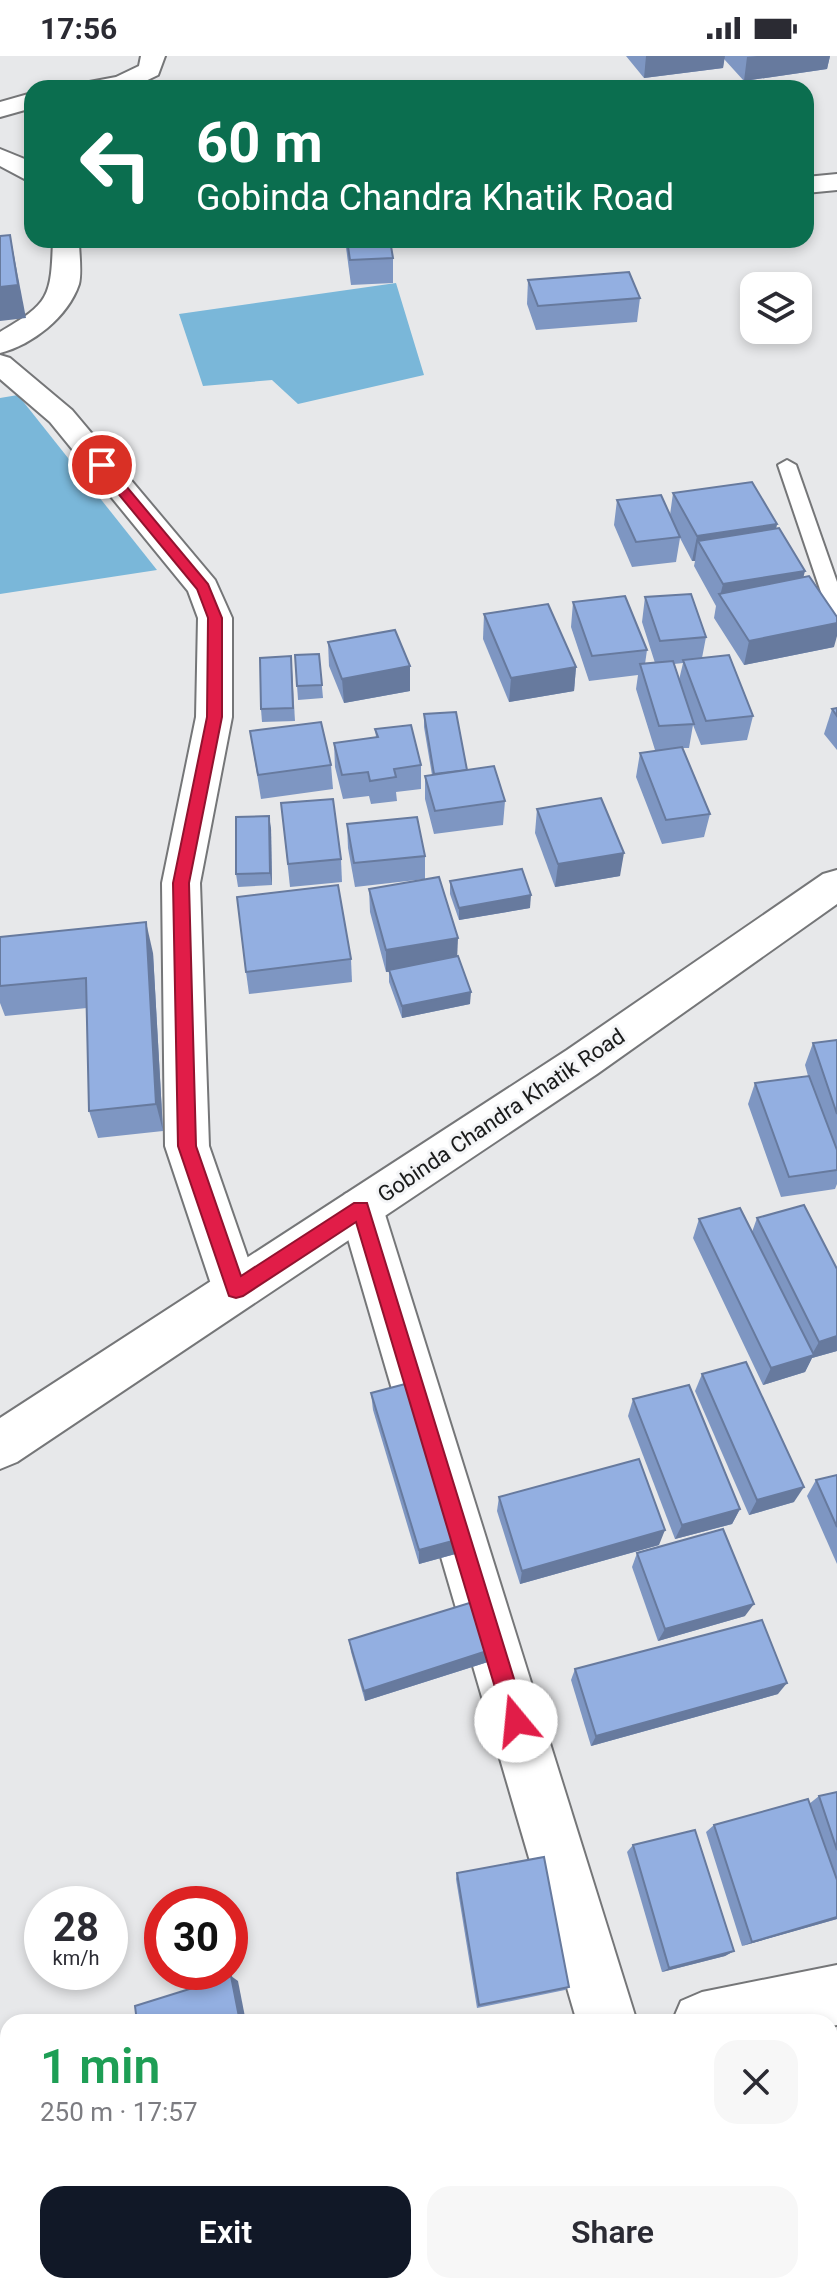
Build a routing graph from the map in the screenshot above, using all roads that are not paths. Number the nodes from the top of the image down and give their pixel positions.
1 (153, 56) edge
2 (128, 80) edge
3 (24, 102) edge
4 (0, 110) edge
5 (0, 157) edge
6 (24, 168) edge
7 (837, 182) edge
8 (814, 184) edge
9 (66, 248) edge
10 (0, 344) edge
11 (0, 364) edge
12 (787, 465) dead end
13 (837, 610) edge
14 (837, 884) edge
15 (361, 1208) junction
16 (236, 1290) junction
17 (0, 1446) edge
18 (837, 1995) edge
19 (605, 2014) edge
20 (742, 2014) edge

1 - 2 street
3 - 4 street
5 - 6 street
7 - 8 street
9 - 10 street
11 - 16 street
12 - 13 lane
14 - 15 street, Gobinda Chandra Khatik Road
15 - 16 street, Gobinda Chandra Khatik Road
15 - 19 street
16 - 17 street, Gobinda Chandra Khatik Road
18 - 20 street

